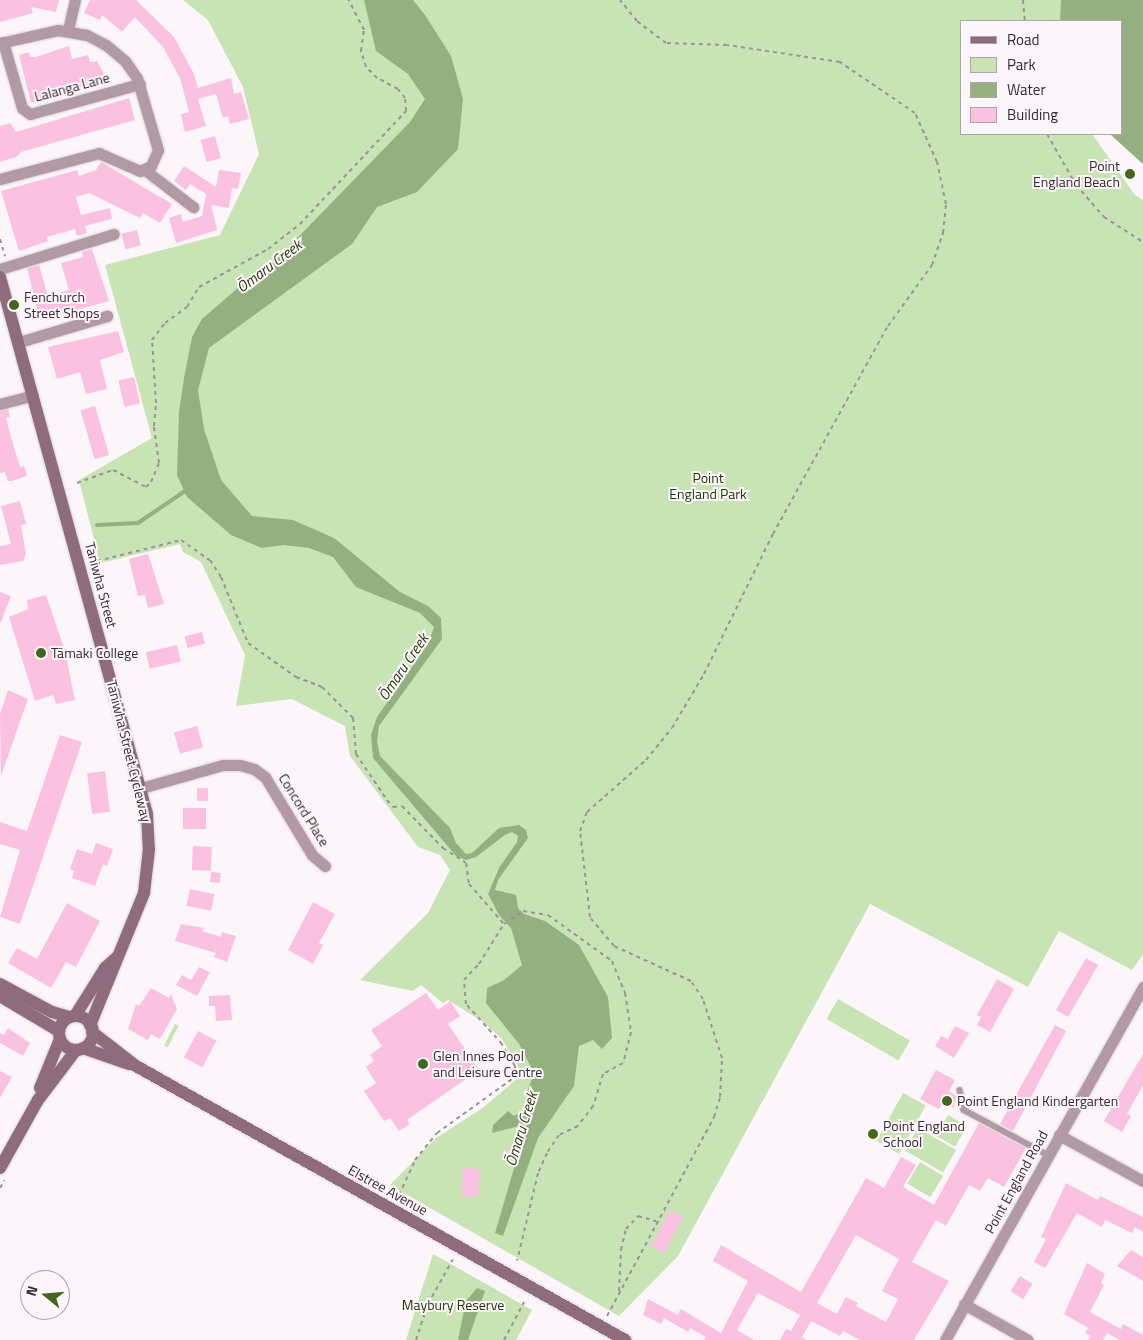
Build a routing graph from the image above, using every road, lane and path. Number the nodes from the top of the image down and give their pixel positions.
1 (75, 0) edge
2 (349, 0) edge
3 (620, 0) edge
4 (1023, 0) edge
5 (1025, 20) edge
6 (68, 30) junction
7 (2, 42) edge
8 (140, 84) junction
9 (1048, 135) edge
10 (145, 170) junction
11 (0, 179) edge
12 (193, 207) dead end
13 (114, 234) dead end
14 (1143, 242) edge
15 (0, 269) edge
16 (0, 277) edge
17 (107, 316) dead end
18 (19, 342) junction
19 (33, 395) junction
20 (0, 404) edge
21 (77, 483) dead end
22 (97, 561) dead end
23 (141, 788) junction
24 (325, 866) dead end
25 (504, 924) junction
26 (116, 958) junction
27 (0, 984) edge
28 (1143, 987) edge
29 (0, 996) edge
30 (72, 1017) junction
31 (91, 1028) junction
32 (59, 1035) junction
33 (80, 1049) junction
34 (136, 1066) junction
35 (960, 1090) dead end
36 (38, 1100) junction
37 (1059, 1134) junction
38 (1048, 1155) junction
39 (4, 1170) edge
40 (1143, 1181) edge
41 (0, 1188) edge
42 (399, 1195) dead end
43 (656, 1221) junction
44 (459, 1248) junction
45 (517, 1261) dead end
46 (619, 1293) junction
47 (524, 1302) dead end
48 (964, 1304) junction
49 (601, 1326) junction
50 (416, 1340) edge
51 (504, 1340) edge
52 (625, 1340) edge
53 (945, 1340) edge
54 (1028, 1340) edge

1 - 6 street
2 - 21 path
3 - 43 path
4 - 5 path
6 - 7 street
6 - 8 street
7 - 8 street, Lalanga Lane
8 - 10 street
9 - 14 path
10 - 11 street
10 - 12 street
13 - 15 street
16 - 18 main road, Taniwha Street
17 - 18 street
18 - 19 main road, Taniwha Street
19 - 20 street
19 - 23 main road, Taniwha Street
22 - 25 path
23 - 24 street, Concord Place
23 - 26 main road, Taniwha Street
25 - 42 path
25 - 45 path
26 - 30 main road, Taniwha Street
26 - 31 main road, Taniwha Street
27 - 30 main road
28 - 37 street, Point England Road
29 - 32 main road
30 - 31 main road
30 - 32 main road
31 - 33 main road
31 - 34 main road, Elstree Avenue
32 - 33 main road
32 - 36 main road
33 - 34 main road, Elstree Avenue
33 - 36 main road
34 - 44 main road, Elstree Avenue
35 - 38 lane
36 - 39 main road
37 - 38 street, Point England Road
37 - 40 street
38 - 48 street, Point England Road
39 - 41 path
43 - 46 path
43 - 46 path
44 - 49 main road, Elstree Avenue
44 - 50 path
46 - 49 path
47 - 51 path
48 - 53 street, Point England Road
48 - 54 street
49 - 52 main road, Elstree Avenue

